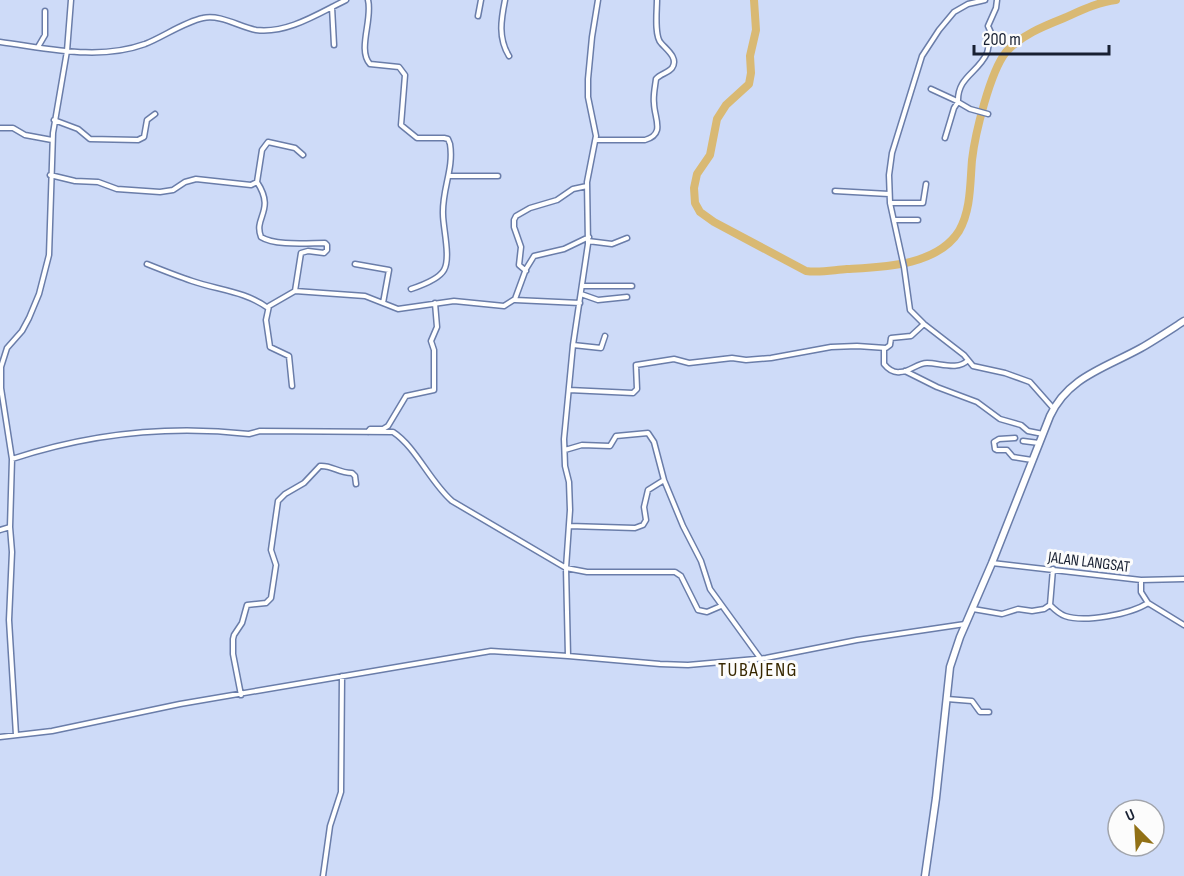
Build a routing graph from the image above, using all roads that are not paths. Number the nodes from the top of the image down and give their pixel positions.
1 (71, 0) edge
2 (346, 0) edge
3 (368, 0) edge
4 (481, 0) edge
5 (505, 0) edge
6 (598, 0) edge
7 (657, 0) edge
8 (960, 0) edge
9 (985, 0) edge
10 (997, 0) edge
11 (968, 4) junction
12 (332, 7) junction
13 (45, 11) dead end
14 (478, 16) dead end
15 (0, 42) edge
16 (334, 45) dead end
17 (38, 47) junction
18 (67, 51) junction
19 (508, 56) dead end
20 (931, 89) dead end
21 (958, 102) junction
22 (987, 113) dead end
23 (155, 114) dead end
24 (54, 120) junction
25 (0, 128) edge
26 (945, 138) dead end
27 (52, 140) junction
28 (596, 140) junction
29 (303, 155) dead end
30 (50, 175) junction
31 (450, 176) junction
32 (498, 176) dead end
33 (257, 182) junction
34 (926, 184) dead end
35 (587, 186) junction
36 (835, 191) dead end
37 (889, 194) junction
38 (890, 203) junction
39 (894, 220) junction
40 (918, 220) dead end
41 (627, 238) dead end
42 (588, 239) junction
43 (147, 264) dead end
44 (355, 264) dead end
45 (526, 271) junction
46 (583, 286) junction
47 (632, 286) dead end
48 (411, 289) dead end
49 (295, 291) junction
50 (581, 294) junction
51 (627, 297) dead end
52 (514, 300) junction
53 (383, 303) junction
54 (435, 303) junction
55 (580, 303) junction
56 (268, 308) junction
57 (1184, 321) edge
58 (924, 324) junction
59 (605, 336) dead end
60 (573, 345) junction
61 (884, 348) junction
62 (968, 360) junction
63 (905, 371) junction
64 (292, 386) dead end
65 (569, 390) junction
66 (1053, 408) junction
67 (369, 432) junction
68 (1042, 434) junction
69 (1015, 438) dead end
70 (1023, 441) dead end
71 (1039, 443) junction
72 (565, 450) junction
73 (12, 459) junction
74 (1032, 460) junction
75 (664, 480) junction
76 (356, 484) dead end
77 (569, 526) junction
78 (10, 527) junction
79 (0, 530) edge
80 (992, 563) junction
81 (566, 568) junction
82 (1053, 569) junction
83 (1184, 579) edge
84 (1141, 580) junction
85 (1148, 603) junction
86 (1050, 604) junction
87 (721, 606) junction
88 (973, 609) junction
89 (965, 624) junction
90 (1184, 625) edge
91 (568, 656) junction
92 (760, 658) junction
93 (342, 676) junction
94 (241, 695) junction
95 (946, 699) junction
96 (989, 712) dead end
97 (15, 735) junction
98 (0, 737) edge
99 (323, 876) edge
100 (925, 876) edge

1 - 18 street
2 - 12 street
3 - 31 street
4 - 14 street
5 - 19 street
6 - 28 street
7 - 28 street
8 - 11 street
9 - 11 street
10 - 21 street
11 - 37 street
12 - 16 street
12 - 18 street
13 - 17 street
15 - 17 street
17 - 18 street
18 - 24 street
20 - 21 street
21 - 22 street
21 - 26 street
23 - 24 street
24 - 27 street
25 - 27 street
27 - 30 street
28 - 35 street
29 - 33 street
30 - 33 street
30 - 73 street
31 - 32 street
31 - 48 street
33 - 49 street
34 - 38 street
35 - 42 street
35 - 45 street
36 - 37 street
37 - 38 street
38 - 39 street
39 - 40 street
39 - 58 street
41 - 42 street
42 - 45 street
42 - 46 street
43 - 56 street
44 - 53 street
45 - 52 street
46 - 47 street
46 - 50 street
49 - 53 street
49 - 56 street
50 - 51 street
50 - 55 street
52 - 54 street
52 - 55 street
53 - 54 street
54 - 67 street
55 - 60 street
56 - 64 street
57 - 66 main road
58 - 61 street
58 - 62 street
59 - 60 street
60 - 65 street
61 - 63 street
61 - 65 street
62 - 63 street
62 - 66 street
63 - 68 street
65 - 72 street
66 - 68 main road
67 - 73 street
67 - 81 street
68 - 71 main road
69 - 74 street
70 - 71 street
71 - 74 main road
72 - 75 street
72 - 77 street
73 - 78 street
74 - 80 main road
75 - 77 street
75 - 87 street
76 - 94 street
77 - 81 street
78 - 79 street
78 - 97 street
80 - 82 street, JALAN LANGSAT
80 - 88 main road
81 - 87 street
81 - 91 street
82 - 84 street, JALAN LANGSAT
82 - 86 street
83 - 84 street, JALAN LANGSAT
84 - 85 street
85 - 86 street
85 - 90 street
86 - 88 street
87 - 92 street
88 - 89 main road
89 - 92 street
89 - 95 main road
91 - 92 street
91 - 93 street
93 - 94 street
93 - 99 street
94 - 97 street
95 - 96 street
95 - 100 main road
97 - 98 street

